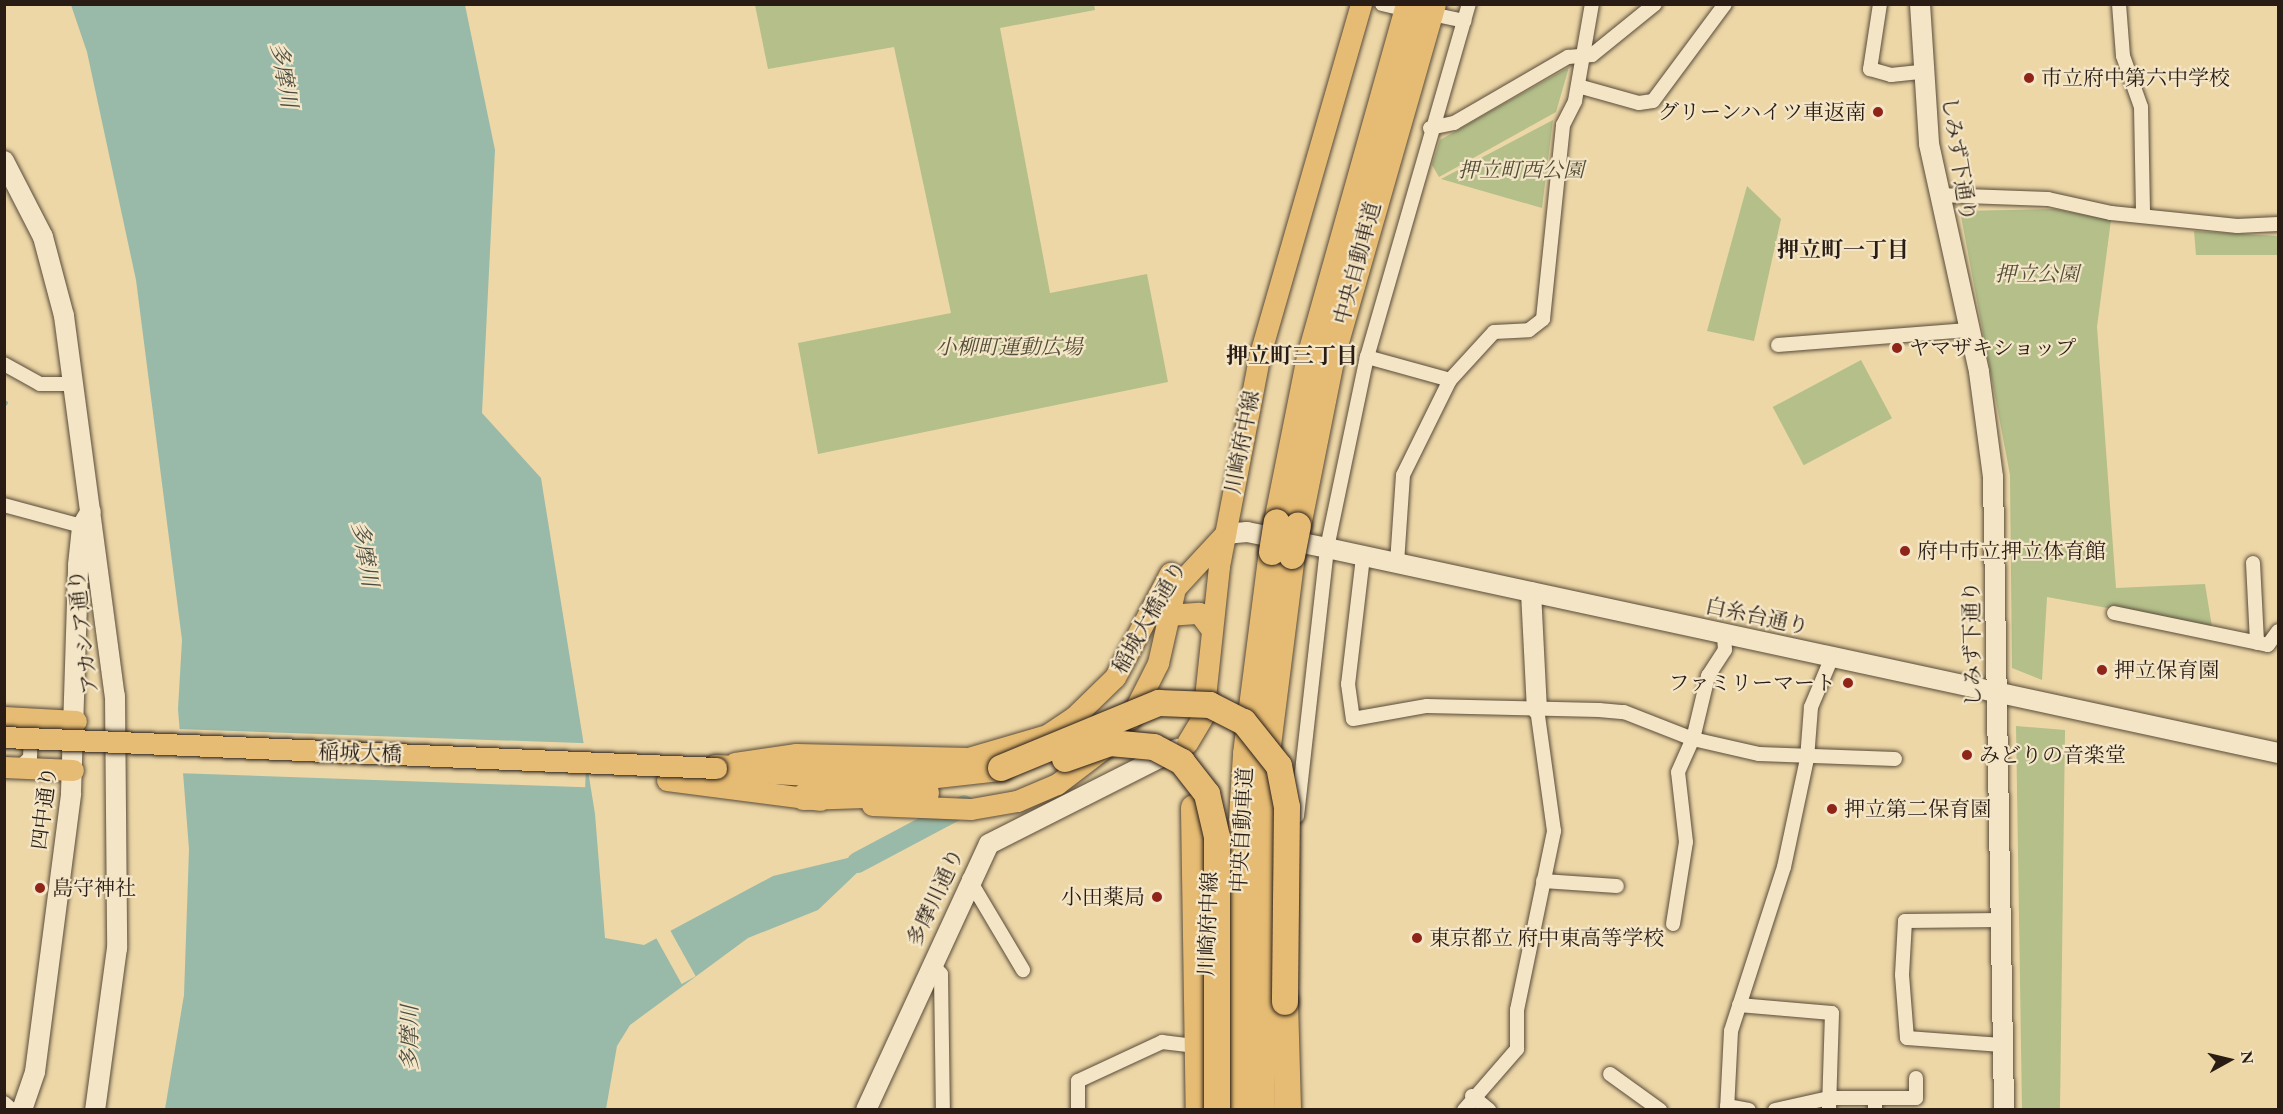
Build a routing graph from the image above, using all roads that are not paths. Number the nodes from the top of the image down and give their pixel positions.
1 (1361, 4) edge
2 (1469, 4) edge
3 (1592, 4) edge
4 (1654, 4) edge
5 (1725, 4) edge
6 (1880, 4) edge
7 (1920, 4) edge
8 (2119, 4) edge
9 (1395, 5) edge
10 (1437, 10) edge
11 (1464, 21) junction
12 (1580, 56) junction
13 (1922, 72) junction
14 (1578, 86) junction
15 (1430, 128) junction
16 (4, 162) edge
17 (1938, 195) junction
18 (2144, 213) junction
19 (2278, 224) edge
20 (1970, 330) junction
21 (1778, 345) dead end
22 (1367, 357) junction
23 (4, 364) edge
24 (1450, 380) junction
25 (74, 384) junction
26 (4, 505) edge
27 (87, 519) junction
28 (1287, 524) junction
29 (1224, 534) junction
30 (1327, 548) junction
31 (1282, 554) junction
32 (1363, 556) junction
33 (1397, 563) junction
34 (2253, 563) dead end
35 (1531, 592) junction
36 (2114, 613) dead end
37 (1168, 615) junction
38 (1212, 630) junction
39 (2278, 631) edge
40 (1724, 634) junction
41 (2257, 643) junction
42 (1832, 657) junction
43 (1996, 692) junction
44 (1537, 709) junction
45 (4, 717) edge
46 (28, 720) junction
47 (76, 721) junction
48 (4, 737) edge
49 (1693, 739) junction
50 (1186, 743) junction
51 (4, 749) edge
52 (2278, 753) edge
53 (1807, 759) junction
54 (1895, 759) dead end
55 (11, 768) edge
56 (73, 770) junction
57 (714, 775) junction
58 (804, 797) junction
59 (1194, 808) junction
60 (969, 879) junction
61 (1543, 881) junction
62 (1617, 886) dead end
63 (2001, 920) junction
64 (1673, 924) dead end
65 (931, 963) junction
66 (1023, 970) dead end
67 (1739, 1005) junction
68 (2002, 1044) junction
69 (1188, 1045) junction
70 (1610, 1074) dead end
71 (1916, 1078) dead end
72 (1472, 1096) junction
73 (4, 1103) edge
74 (1829, 1104) edge
75 (1875, 1104) edge
76 (1727, 1108) edge
77 (12, 1110) edge
78 (22, 1110) edge
79 (95, 1110) edge
80 (866, 1110) edge
81 (943, 1110) edge
82 (1078, 1110) edge
83 (1190, 1110) edge
84 (1199, 1110) edge
85 (1207, 1110) edge
86 (1217, 1110) edge
87 (1241, 1110) edge
88 (1262, 1110) edge
89 (1288, 1110) edge
90 (1295, 1110) edge
91 (1464, 1110) edge
92 (1489, 1110) edge
93 (1660, 1110) edge
94 (1749, 1110) edge
95 (1775, 1110) edge
96 (2004, 1110) edge

1 - 29 main road, 川崎府中線
2 - 11 street
3 - 12 street
4 - 12 street
5 - 14 street
6 - 13 street
7 - 13 street, しみず下通り
8 - 18 street
9 - 28 highway, 中央自動車道
10 - 11 street
10 - 28 highway, 中央自動車道
11 - 15 street
12 - 14 street
12 - 15 street
13 - 17 street, しみず下通り
14 - 24 street
15 - 22 street
16 - 25 street, アカシア通り
17 - 18 street
17 - 20 street, しみず下通り
18 - 19 street
20 - 21 street
20 - 43 street, しみず下通り
22 - 24 street
22 - 30 street
23 - 25 street
24 - 33 street
25 - 27 street, アカシア通り
26 - 27 street
27 - 47 street, 四中通り
27 - 79 street, アカシア通り
28 - 31 highway, bridge
29 - 30 street, 白糸台通り
29 - 37 main road, 稲城大橋通り
29 - 38 main road, 川崎府中線
29 - 57 main road, 稲城大橋通り
30 - 32 street, 白糸台通り
30 - 90 street
31 - 87 highway, 中央自動車道
31 - 88 highway, 中央自動車道
32 - 33 street, 白糸台通り
32 - 44 street
33 - 35 street, 白糸台通り
34 - 41 street
35 - 40 street, 白糸台通り
35 - 44 street
36 - 41 street
37 - 38 main road
37 - 58 main road, 稲城大橋通り
38 - 50 main road, 川崎府中線
39 - 41 street
40 - 42 street, 白糸台通り
40 - 49 street
42 - 43 street, 白糸台通り
42 - 53 street
43 - 52 street, 白糸台通り
43 - 63 street, しみず下通り
44 - 49 street
44 - 61 street
45 - 46 main road
46 - 47 main road
46 - 55 street
47 - 56 street, 四中通り
48 - 57 main road, 稲城大橋, bridge
49 - 53 street
49 - 64 street
50 - 59 main road, 川崎府中線
50 - 60 street, 多摩川通り
50 - 85 main road, 川崎府中線
51 - 57 main road, 稲城大橋
53 - 54 street
53 - 67 street
55 - 56 main road
56 - 78 street, 四中通り
57 - 58 main road, 稲城大橋通り
57 - 89 highway, bridge
58 - 86 highway, bridge
59 - 69 main road, 川崎府中線
59 - 84 highway
60 - 65 street, 多摩川通り
60 - 66 street
61 - 62 street
61 - 72 street
63 - 68 street, しみず下通り
63 - 68 street
65 - 80 street, 多摩川通り
65 - 81 street
67 - 74 street
67 - 76 street
68 - 96 street, しみず下通り
69 - 82 street
69 - 83 main road, 川崎府中線
70 - 93 street
71 - 75 street
72 - 91 street
72 - 92 street
73 - 77 street
74 - 75 street
74 - 95 street
76 - 94 street

